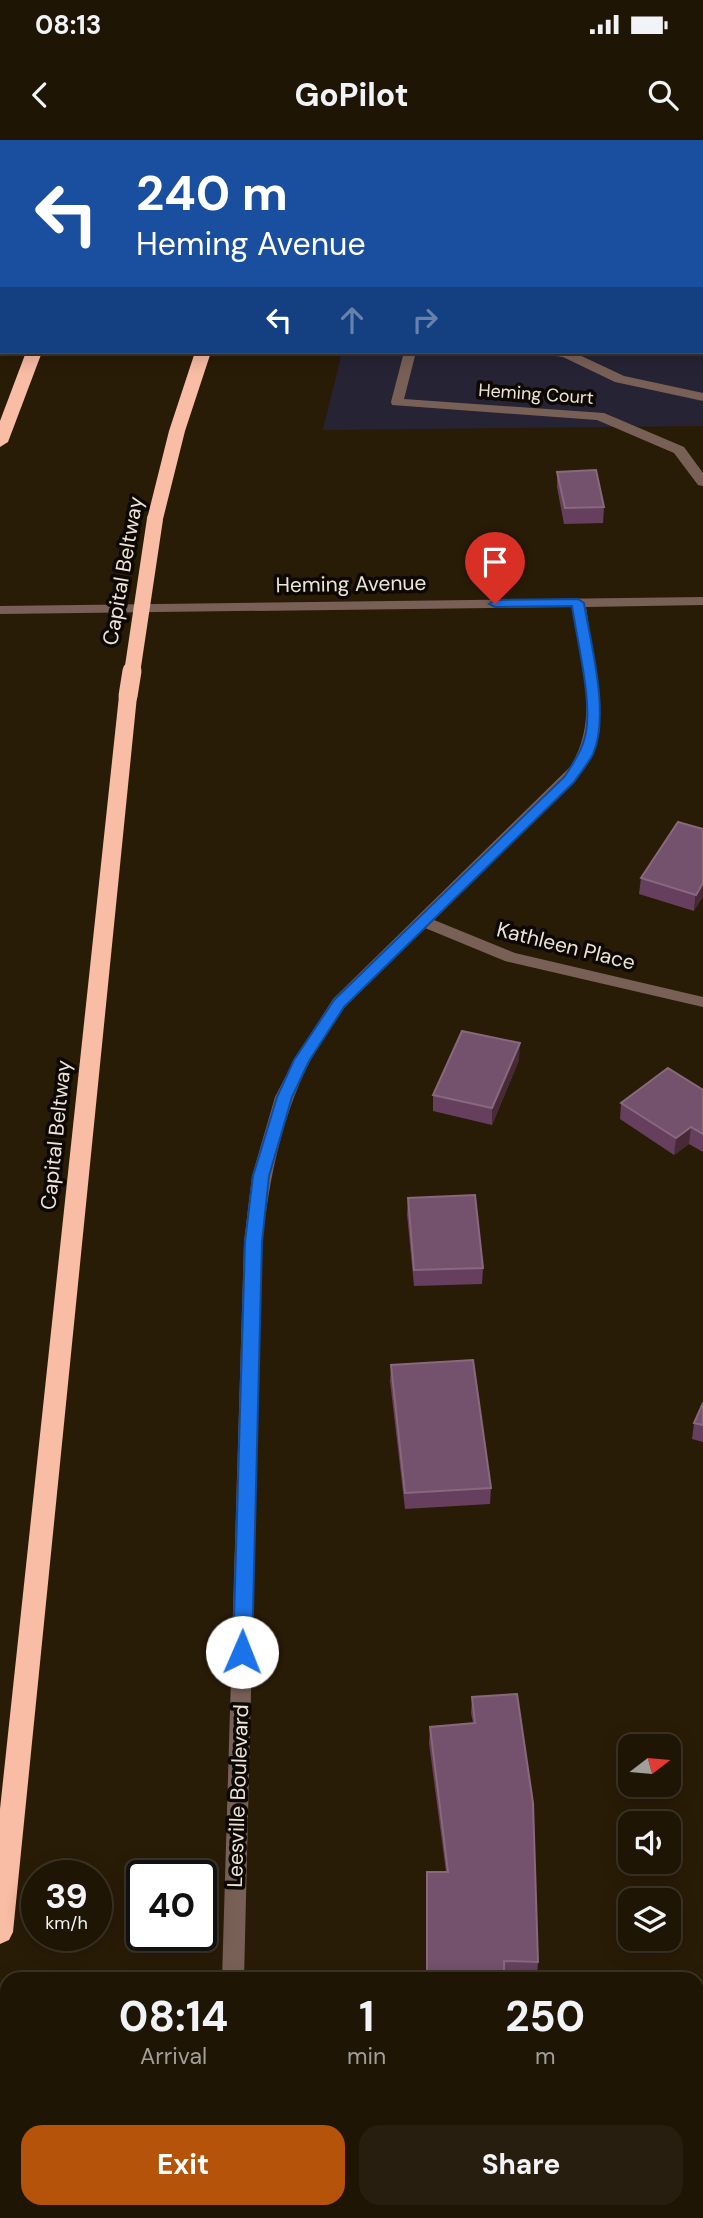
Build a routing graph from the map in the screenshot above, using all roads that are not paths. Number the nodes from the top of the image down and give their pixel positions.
1 (33, 354) edge
2 (202, 354) edge
3 (409, 354) edge
4 (567, 354) edge
5 (703, 397) edge
6 (0, 442) edge
7 (703, 482) edge
8 (703, 601) edge
9 (578, 603) junction
10 (0, 610) edge
11 (423, 921) junction
12 (703, 1002) edge
13 (0, 1932) edge
14 (233, 1972) edge

1 - 6 highway
2 - 13 highway, Capital Beltway, bridge
3 - 7 street, Heming Court
4 - 5 street
8 - 9 street, Heming Avenue
9 - 10 street, Heming Avenue
9 - 11 street, Leesville Boulevard
11 - 12 street, Kathleen Place
11 - 14 street, Leesville Boulevard

